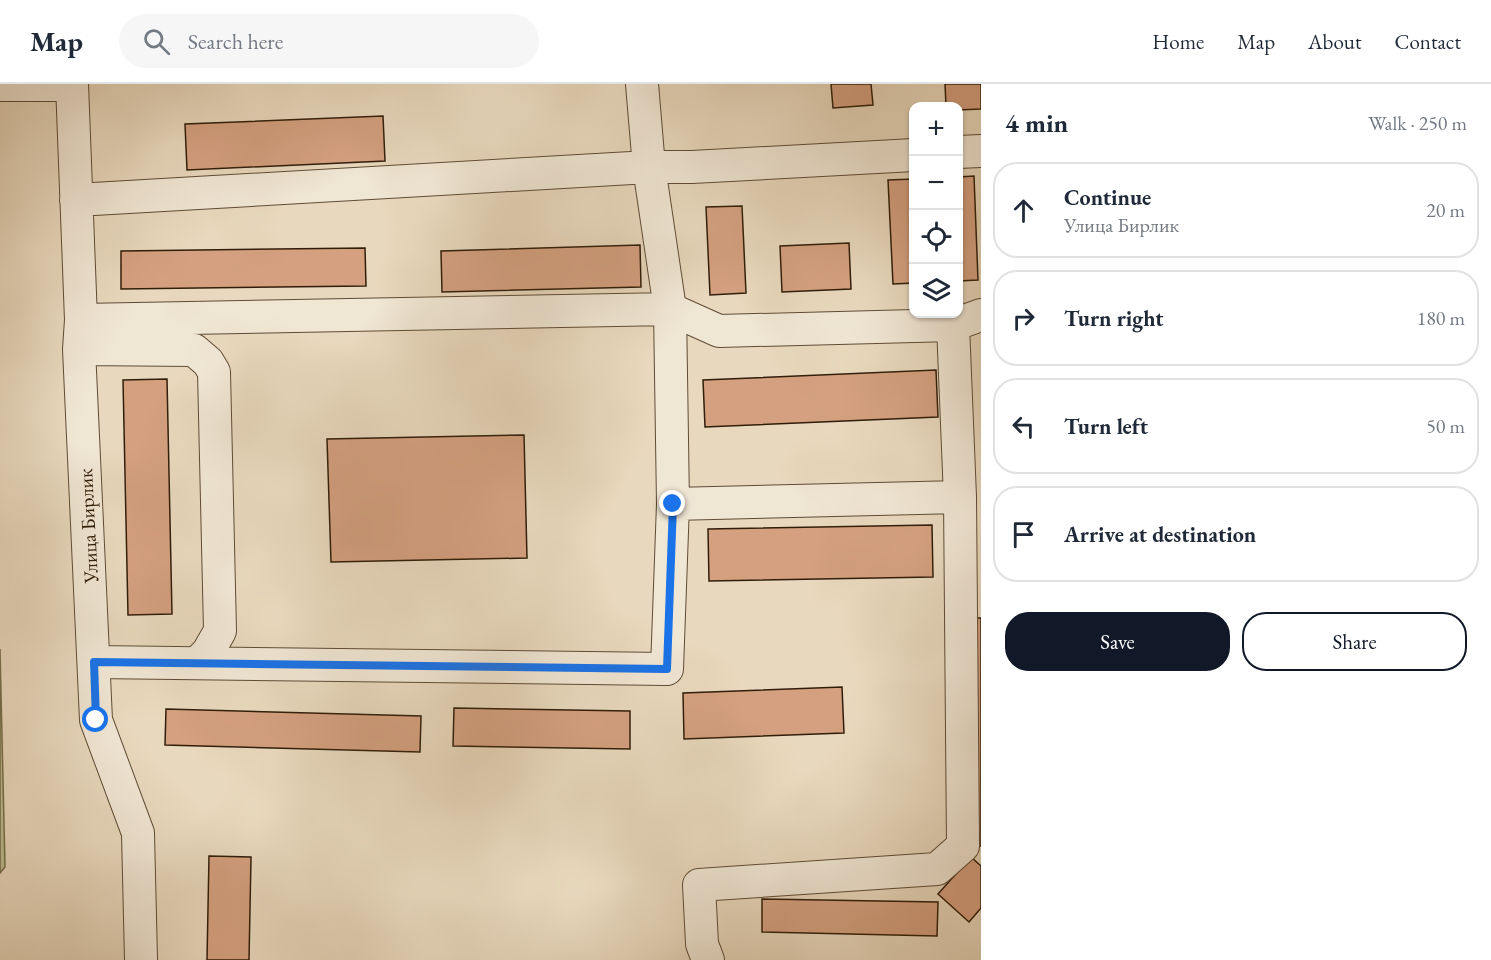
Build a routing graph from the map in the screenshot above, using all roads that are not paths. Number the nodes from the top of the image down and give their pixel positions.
1 (72, 84) edge
2 (642, 84) edge
3 (0, 85) edge
4 (981, 151) edge
5 (963, 152) edge
6 (909, 155) edge
7 (649, 167) junction
8 (76, 200) junction
9 (670, 309) junction
10 (967, 320) edge
11 (80, 334) junction
12 (960, 497) junction
13 (673, 504) junction
14 (94, 662) junction
15 (197, 663) junction
16 (141, 960) edge
17 (708, 960) edge

1 - 3 street
1 - 8 street, Улица Бирлик
2 - 7 street
4 - 5 street
6 - 7 street
7 - 8 street
7 - 9 street
8 - 11 street, Улица Бирлик
9 - 10 street
9 - 11 street
9 - 13 street
10 - 12 street
11 - 14 street, Улица Бирлик
11 - 15 street
12 - 13 street
12 - 17 street
13 - 15 street
14 - 15 street
14 - 16 street, Улица Бирлик

